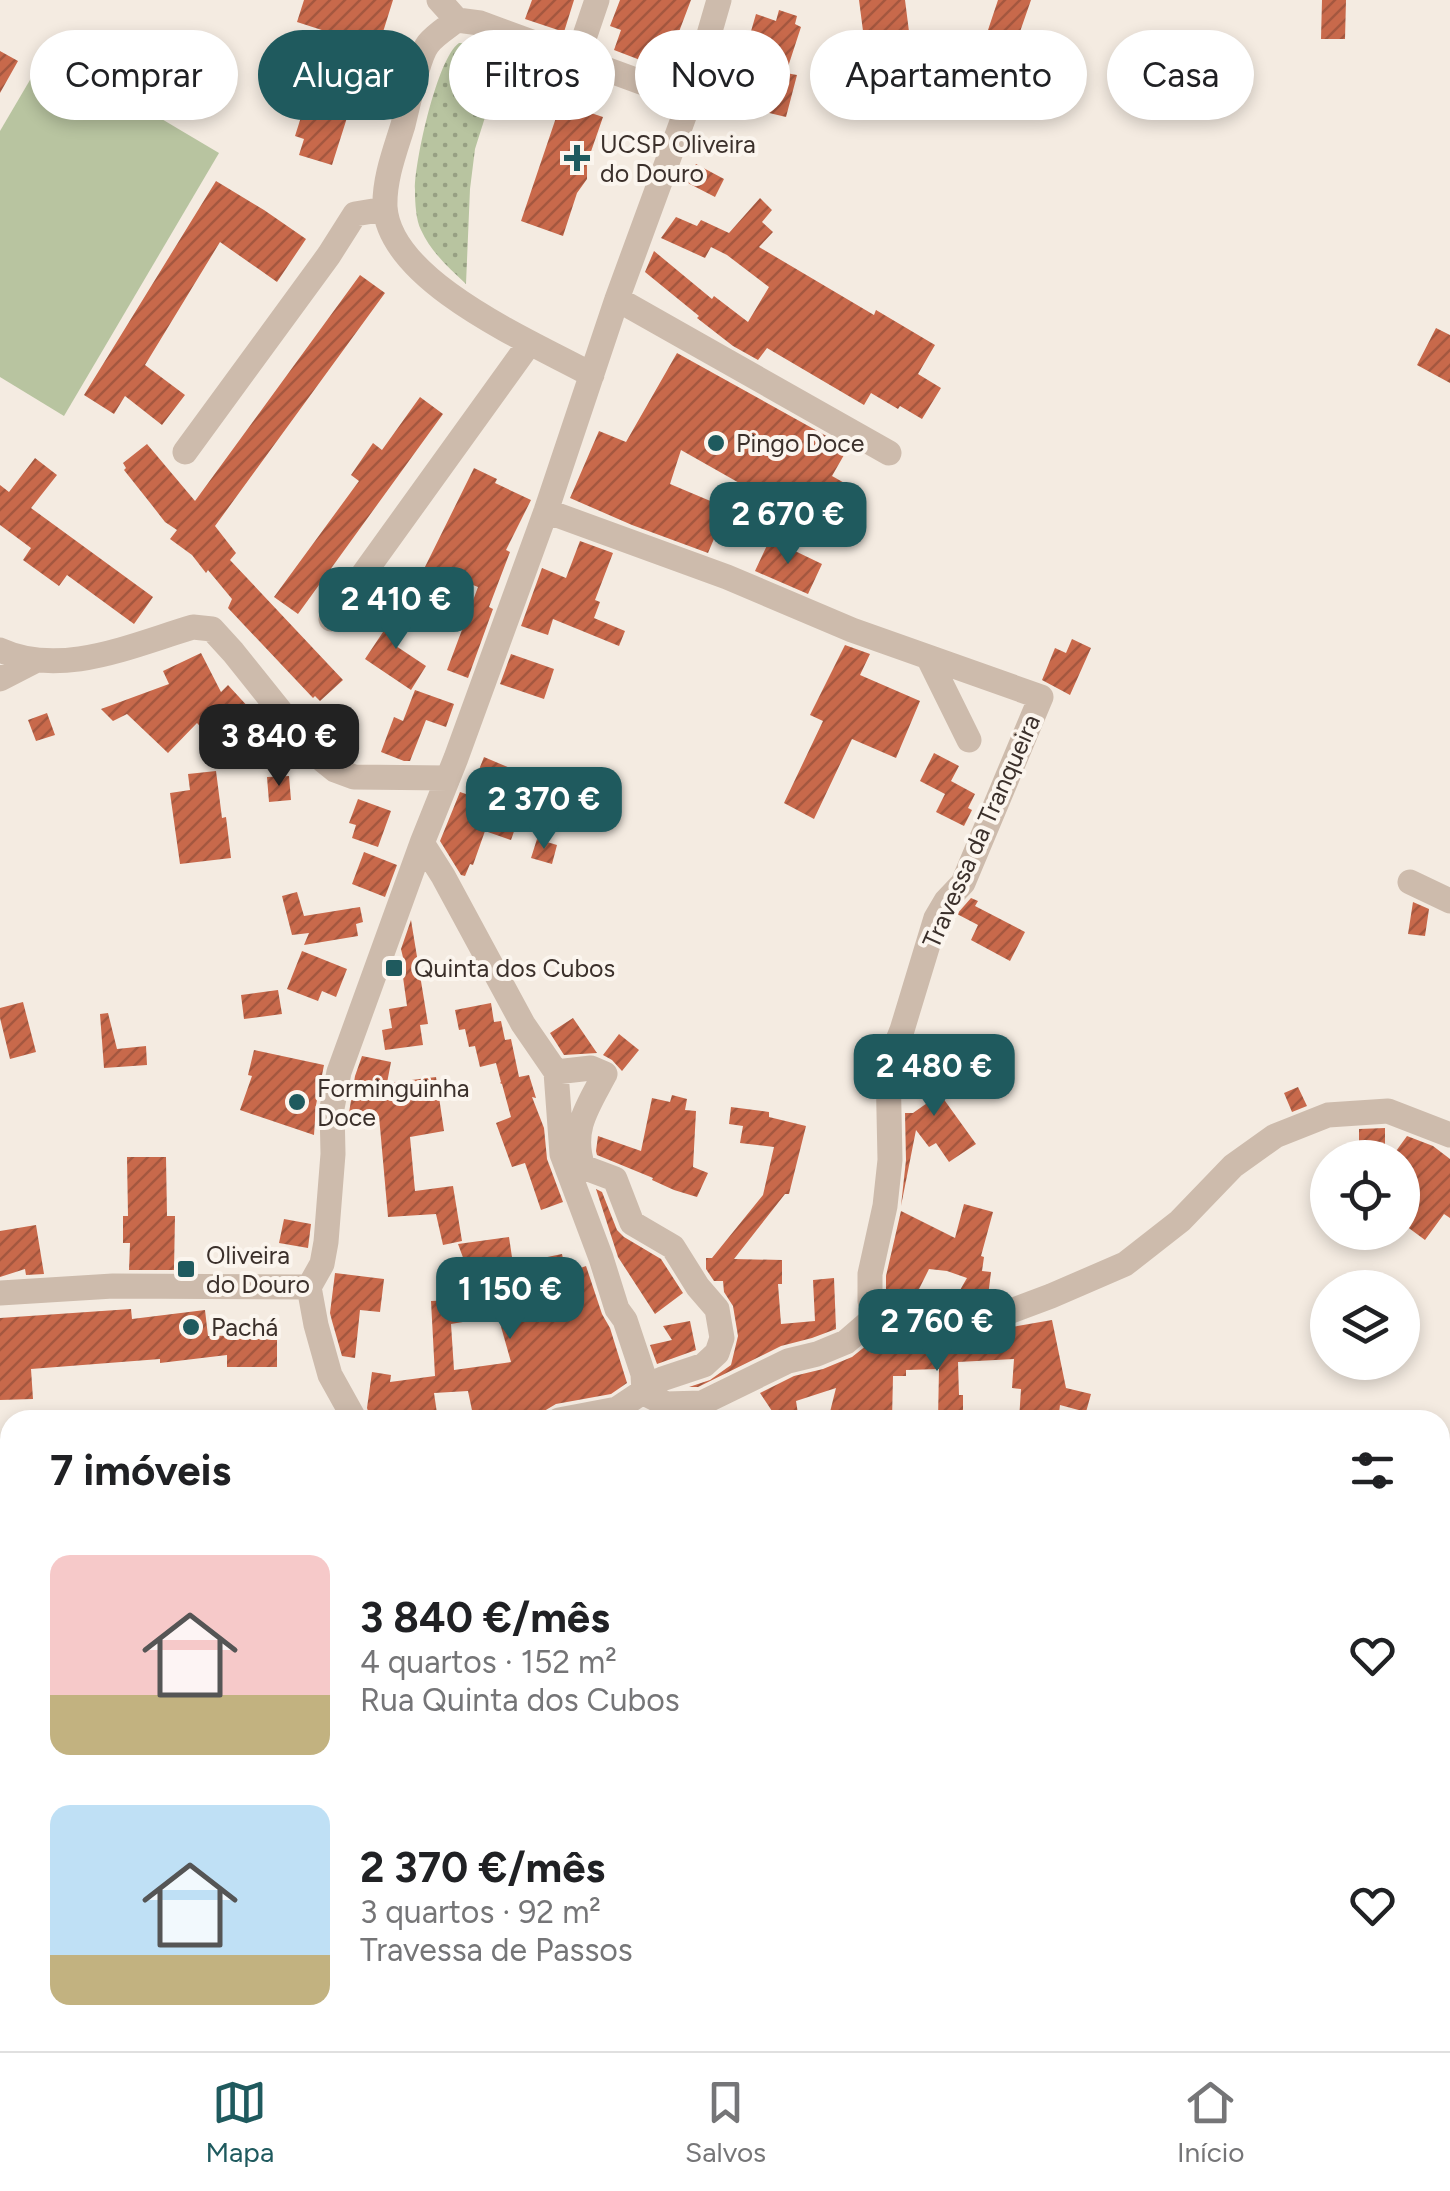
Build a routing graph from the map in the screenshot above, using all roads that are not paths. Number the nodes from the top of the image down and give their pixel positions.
1 (439, 0) edge
2 (597, 0) edge
3 (719, 0) edge
4 (457, 10) edge
5 (498, 30) edge
6 (587, 30) edge
7 (710, 30) edge
8 (683, 120) edge
9 (385, 209) junction
10 (617, 298) junction
11 (530, 344) junction
12 (592, 375) junction
13 (184, 452) dead end
14 (889, 453) dead end
15 (546, 511) junction
16 (330, 619) dead end
17 (0, 650) edge
18 (929, 659) junction
19 (33, 662) junction
20 (0, 679) edge
21 (969, 740) dead end
22 (448, 778) junction
23 (422, 843) junction
24 (1410, 882) dead end
25 (1450, 901) edge
26 (556, 1072) junction
27 (1450, 1136) edge
28 (310, 1287) junction
29 (0, 1294) edge
30 (875, 1318) junction
31 (644, 1393) junction
32 (349, 1410) edge
33 (612, 1410) edge
34 (695, 1410) edge
35 (708, 1410) edge

1 - 4 street
2 - 6 street
3 - 7 street
4 - 5 street
4 - 9 street
8 - 10 street
9 - 11 street
9 - 13 street
10 - 12 street
10 - 14 street
11 - 12 street
11 - 16 street
12 - 15 street
15 - 18 street
15 - 22 street
17 - 19 street
18 - 21 street
18 - 30 street, Travessa da Tranqueira
19 - 20 street
19 - 22 street
22 - 23 street
23 - 26 street
23 - 28 street
24 - 25 street
26 - 31 street
26 - 31 street
27 - 30 street
28 - 29 street
28 - 32 street
30 - 35 street
31 - 33 street
31 - 34 street

